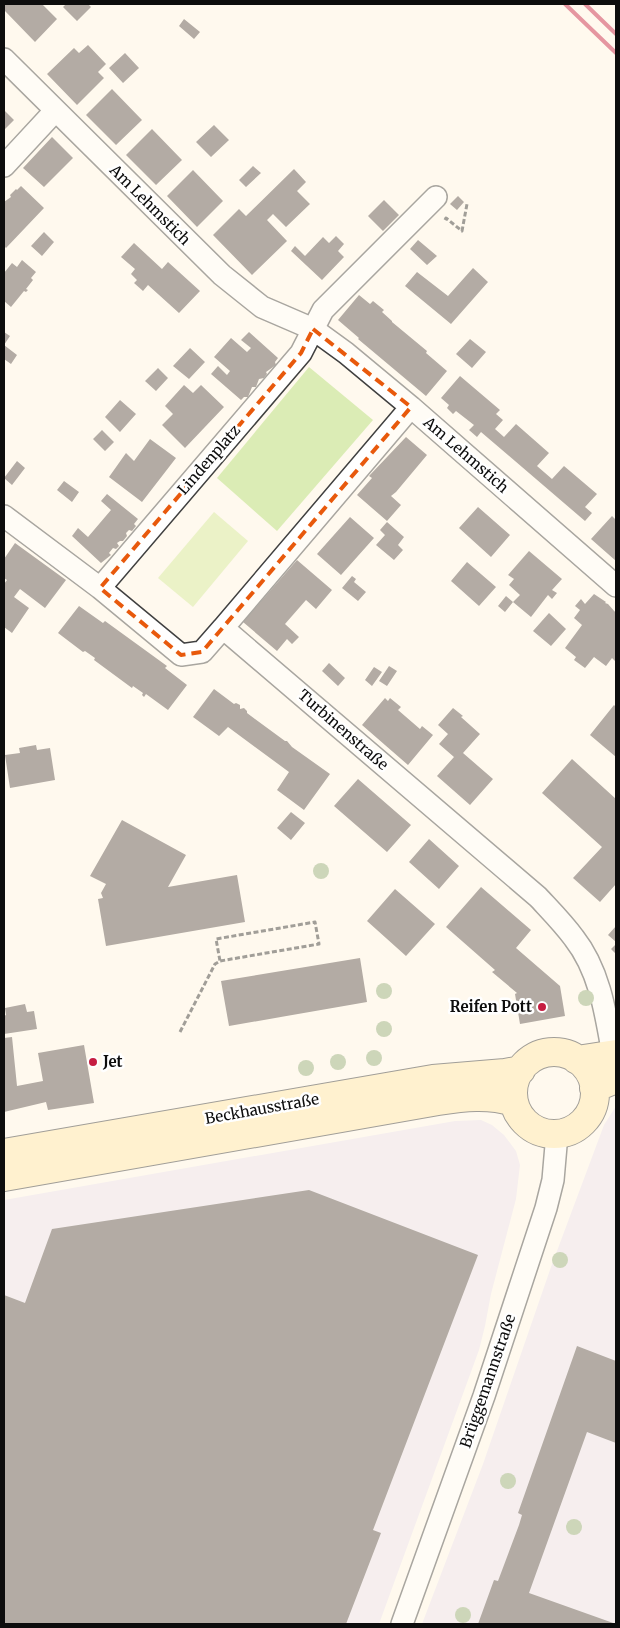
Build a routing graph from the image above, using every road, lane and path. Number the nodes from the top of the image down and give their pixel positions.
1 (4, 58) edge
2 (55, 111) junction
3 (4, 166) edge
4 (436, 196) dead end
5 (467, 204) dead end
6 (419, 214) junction
7 (313, 328) junction
8 (411, 407) junction
9 (4, 516) edge
10 (616, 586) edge
11 (100, 588) junction
12 (224, 628) junction
13 (220, 961) junction
14 (180, 1032) dead end
15 (610, 1069) edge
16 (521, 1070) junction
17 (514, 1102) junction
18 (557, 1134) junction
19 (4, 1153) edge
20 (4, 1177) edge
21 (402, 1624) edge

1 - 2 street, Am Lehmstich
2 - 3 street
2 - 7 street, Am Lehmstich
4 - 6 street
5 - 6 path
6 - 7 street
7 - 8 street, Am Lehmstich
7 - 11 street, Lindenplatz
8 - 10 street, Am Lehmstich
8 - 12 street
9 - 11 street
11 - 12 street
12 - 15 street, Turbinenstraße
13 - 13 path
13 - 14 path
15 - 16 main road
15 - 18 main road
16 - 17 main road
16 - 19 main road, Beckhausstraße
17 - 18 main road
17 - 20 main road, Beckhausstraße
18 - 21 street, Brüggemannstraße

